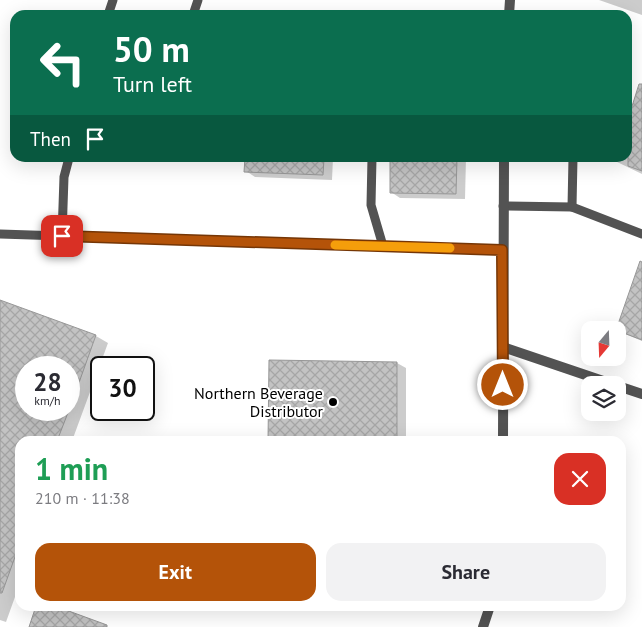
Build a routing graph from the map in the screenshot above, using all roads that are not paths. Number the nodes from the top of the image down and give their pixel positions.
1 (68, 162) edge
2 (372, 162) edge
3 (504, 162) edge
4 (573, 162) edge
5 (503, 206) junction
6 (572, 207) junction
7 (0, 234) edge
8 (642, 234) edge
9 (62, 236) junction
10 (383, 246) junction
11 (502, 250) junction
12 (503, 347) junction
13 (589, 376) edge
14 (626, 388) edge
15 (642, 394) edge
16 (504, 436) edge
17 (489, 611) edge
18 (485, 626) edge

1 - 9 lane
2 - 10 lane
3 - 5 street
4 - 6 lane
5 - 6 lane
5 - 11 street
6 - 8 lane
7 - 9 lane
9 - 10 lane
10 - 11 lane
11 - 12 street
12 - 13 street
12 - 16 street
14 - 15 street
17 - 18 street

